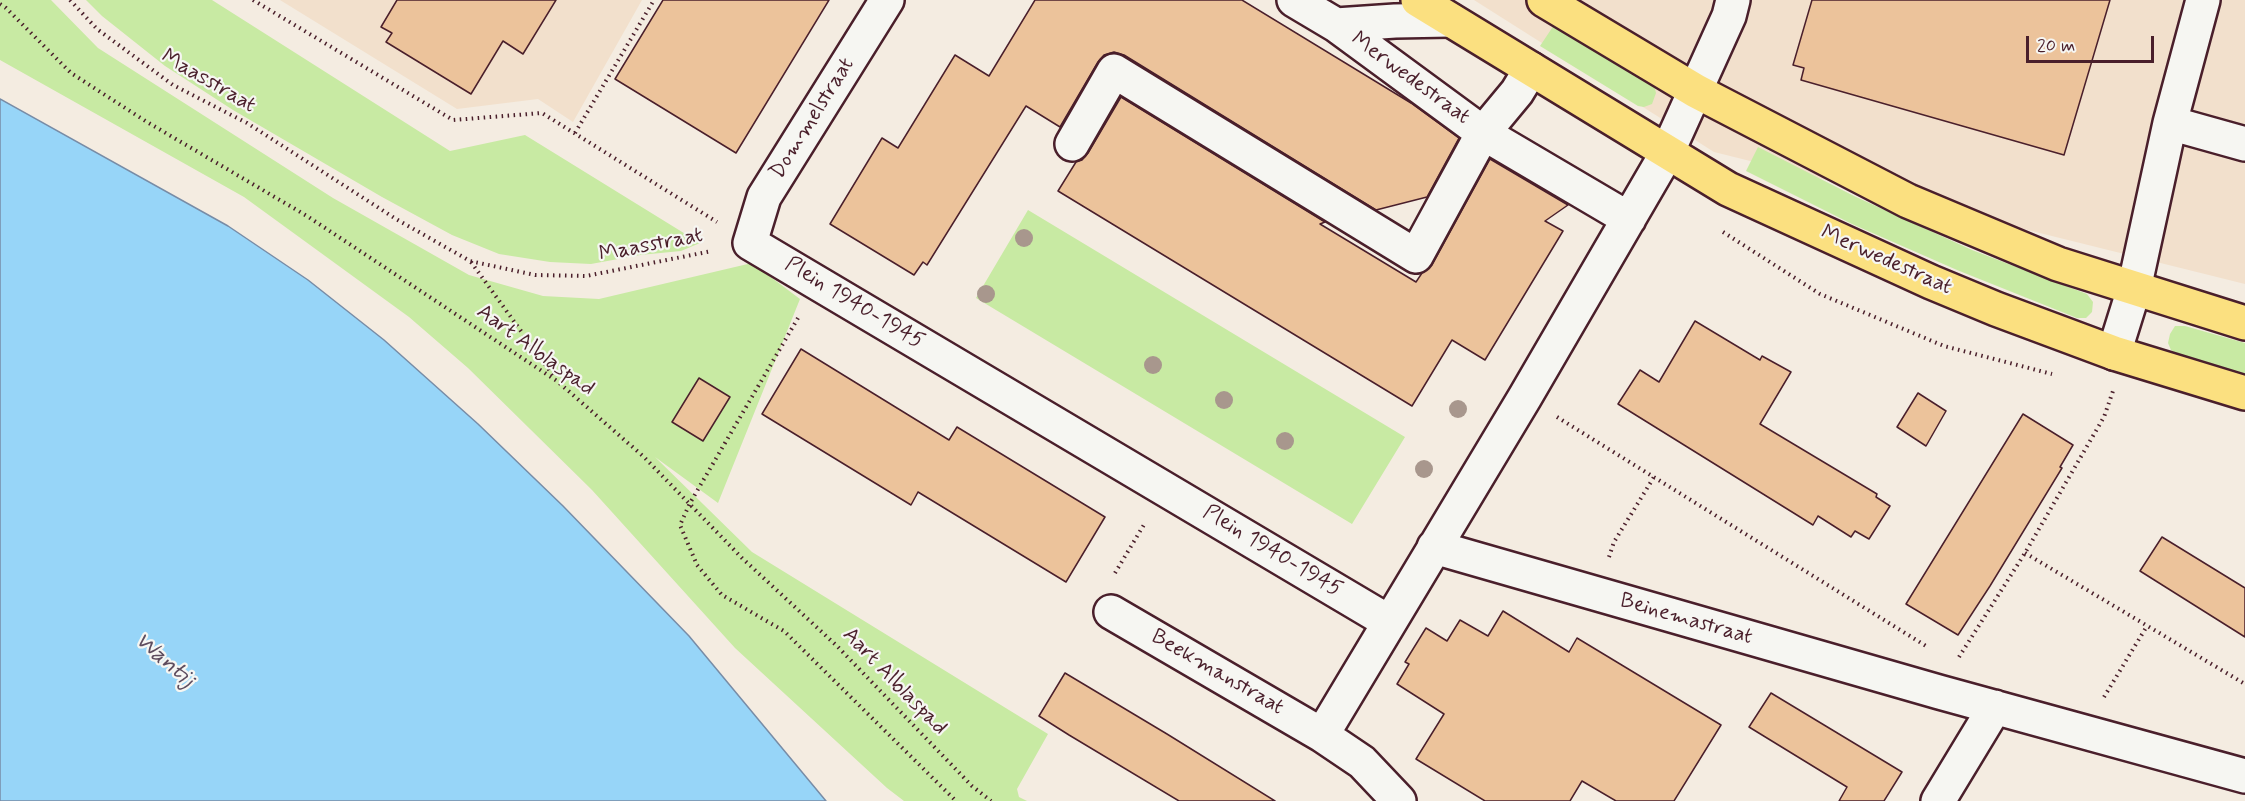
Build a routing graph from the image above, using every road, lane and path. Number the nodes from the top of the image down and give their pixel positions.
1 (70, 0) edge
2 (253, 0) edge
3 (654, 0) edge
4 (887, 0) edge
5 (1293, 0) edge
6 (1418, 0) edge
7 (1544, 0) edge
8 (1733, 0) edge
9 (2203, 0) edge
10 (0, 4) edge
11 (1450, 20) junction
12 (1336, 25) junction
13 (1531, 69) junction
14 (1695, 91) junction
15 (2170, 123) junction
16 (575, 133) junction
17 (1483, 133) junction
18 (1072, 144) dead end
19 (2245, 144) edge
20 (1667, 153) junction
21 (1629, 219) junction
22 (750, 243) junction
23 (470, 261) junction
24 (819, 283) junction
25 (2134, 289) junction
26 (2245, 323) edge
27 (2114, 353) junction
28 (557, 381) junction
29 (2113, 390) dead end
30 (2245, 393) edge
31 (1525, 397) junction
32 (1654, 477) junction
33 (1165, 489) junction
34 (690, 503) junction
35 (1434, 547) junction
36 (2025, 553) junction
37 (1598, 594) junction
38 (1111, 612) joint
39 (1389, 622) junction
40 (2147, 626) junction
41 (1955, 664) junction
42 (2245, 684) edge
43 (1939, 692) junction
44 (1995, 707) junction
45 (2093, 734) junction
46 (1322, 735) junction
47 (2245, 776) edge
48 (956, 801) edge
49 (991, 801) edge
50 (1399, 801) edge
51 (1938, 801) edge

1 - 23 path, Maasstraat
2 - 16 path, Maasstraat
3 - 16 path
4 - 22 street, Dommelstraat
5 - 12 street, Merwedestraat
6 - 11 main road, Merwedestraat
7 - 14 main road
8 - 14 street
9 - 15 street
10 - 28 path, Aart Alblaspad
11 - 12 street, Merwedestraat
11 - 13 main road, Merwedestraat
12 - 17 street, Merwedestraat
13 - 17 street
13 - 20 main road, Merwedestraat
14 - 20 street
14 - 25 main road
15 - 19 street
15 - 25 street
16 - 22 path, Maasstraat
17 - 18 street
17 - 21 street
20 - 21 street
20 - 27 main road, Merwedestraat
21 - 31 street
22 - 23 path, Maasstraat
22 - 24 street, Plein 1940-1945
23 - 28 path
24 - 33 street, Plein 1940-1945
24 - 34 path
25 - 26 main road
25 - 27 street
27 - 30 main road, Merwedestraat
28 - 34 path, Aart Alblaspad
29 - 36 path
31 - 32 path
31 - 35 street
32 - 37 path
32 - 41 path
33 - 38 path
33 - 39 street, Plein 1940-1945
34 - 48 path
34 - 49 path, Aart Alblaspad
35 - 37 street, Beinemastraat
35 - 39 street
36 - 40 path
36 - 41 path
37 - 43 street, Beinemastraat
38 - 46 street, Beekmanstraat
39 - 46 street
40 - 42 path
40 - 45 path
41 - 43 path
43 - 44 street, Beinemastraat
44 - 45 street, Beinemastraat
44 - 51 street
45 - 47 street, Beinemastraat
46 - 50 street, Beekmanstraat

